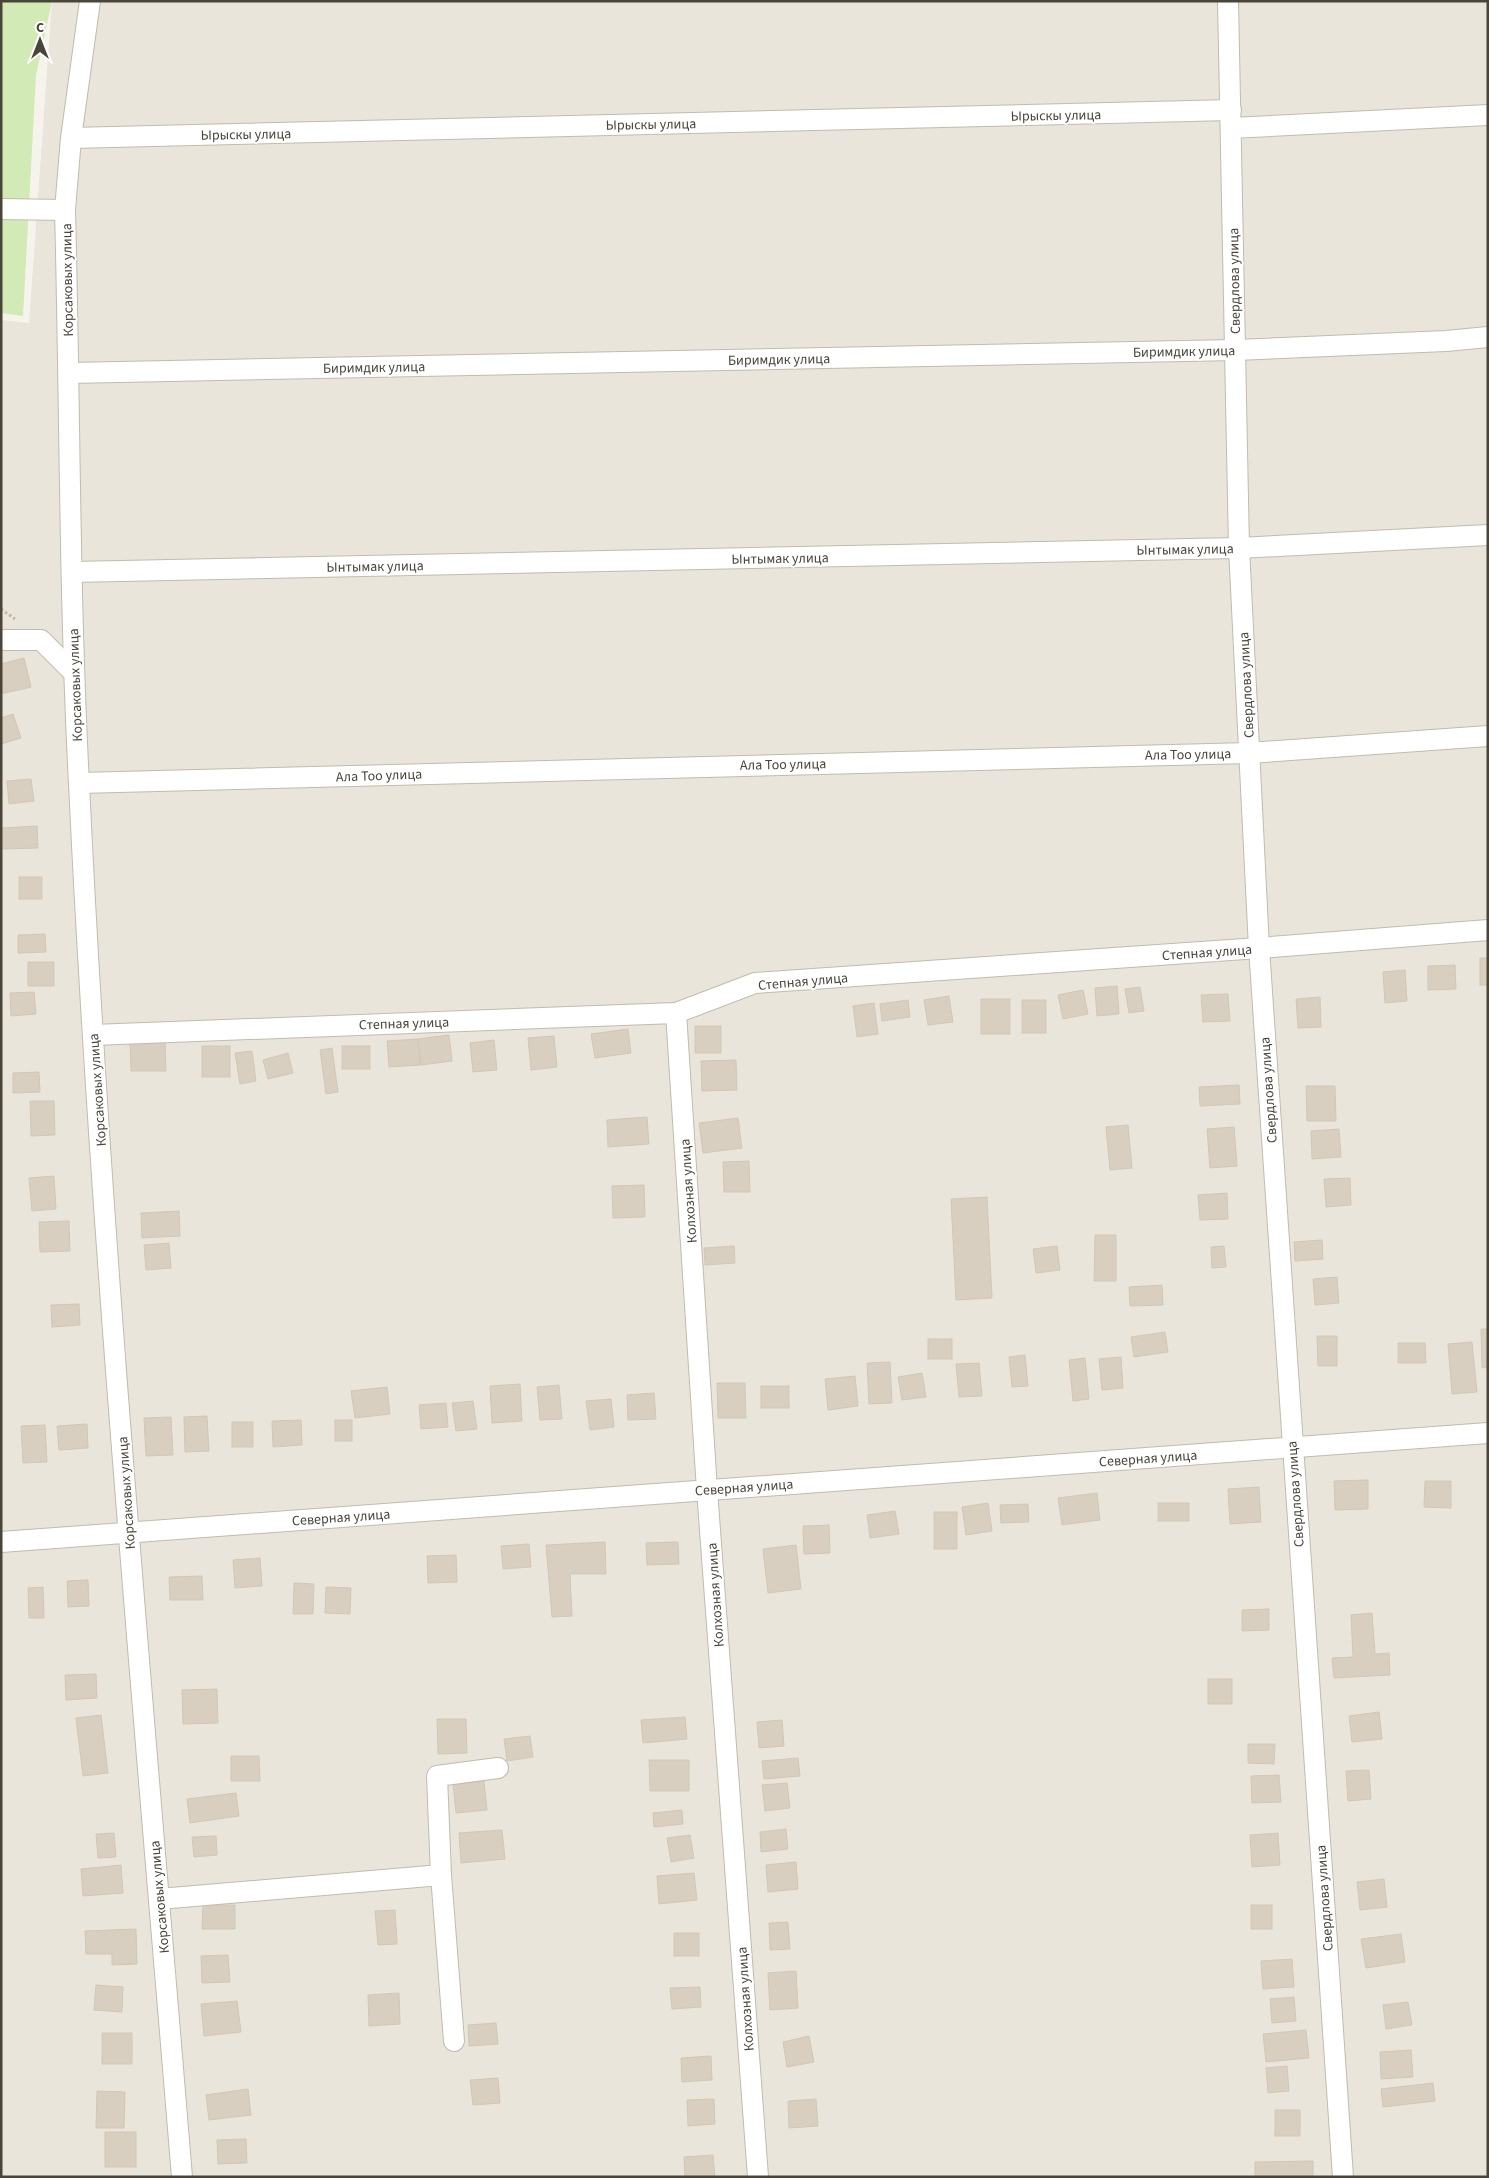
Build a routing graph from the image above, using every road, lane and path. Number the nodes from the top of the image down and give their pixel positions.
1 (90, 1) edge
2 (1228, 1) edge
3 (1488, 114) edge
4 (1231, 119) junction
5 (71, 138) junction
6 (1, 209) edge
7 (65, 210) junction
8 (1488, 337) edge
9 (1236, 350) junction
10 (69, 373) junction
11 (1488, 535) edge
12 (1239, 548) junction
13 (72, 572) junction
14 (1, 640) edge
15 (74, 672) junction
16 (1488, 736) edge
17 (1249, 753) junction
18 (79, 783) junction
19 (1488, 930) edge
20 (1259, 948) junction
21 (676, 1013) junction
22 (93, 1035) junction
23 (1488, 1433) edge
24 (1292, 1448) junction
25 (707, 1490) junction
26 (129, 1533) junction
27 (1, 1542) edge
28 (498, 1768) dead end
29 (441, 1875) junction
30 (159, 1899) junction
31 (454, 2041) dead end
32 (182, 2177) edge
33 (758, 2177) edge
34 (1343, 2177) edge

1 - 5 street, Корсаковых улица
2 - 4 street, Свердлова улица
3 - 4 street, Ырыскы улица
4 - 5 street, Ырыскы улица
4 - 9 street, Свердлова улица
5 - 7 street, Корсаковых улица
6 - 7 street
7 - 10 street, Корсаковых улица
8 - 9 street, Биримдик улица
9 - 10 street, Биримдик улица
9 - 12 street, Свердлова улица
10 - 13 street, Корсаковых улица
11 - 12 street, Ынтымак улица
12 - 13 street, Ынтымак улица
12 - 17 street, Свердлова улица
13 - 15 street, Корсаковых улица
14 - 15 street
15 - 18 street, Корсаковых улица
16 - 17 street, Ала Тоо улица
17 - 18 street, Ала Тоо улица
17 - 20 street, Свердлова улица
18 - 22 street, Корсаковых улица
19 - 20 street, Степная улица
20 - 21 street, Степная улица
20 - 24 street, Свердлова улица
21 - 22 street, Степная улица
21 - 25 street, Колхозная улица
22 - 26 street, Корсаковых улица
23 - 24 street, Северная улица
24 - 25 street, Северная улица
24 - 34 street, Свердлова улица
25 - 26 street, Северная улица
25 - 33 street, Колхозная улица
26 - 27 street, Северная улица
26 - 30 street, Корсаковых улица
28 - 29 street
29 - 30 street
29 - 31 street
30 - 32 street, Корсаковых улица

